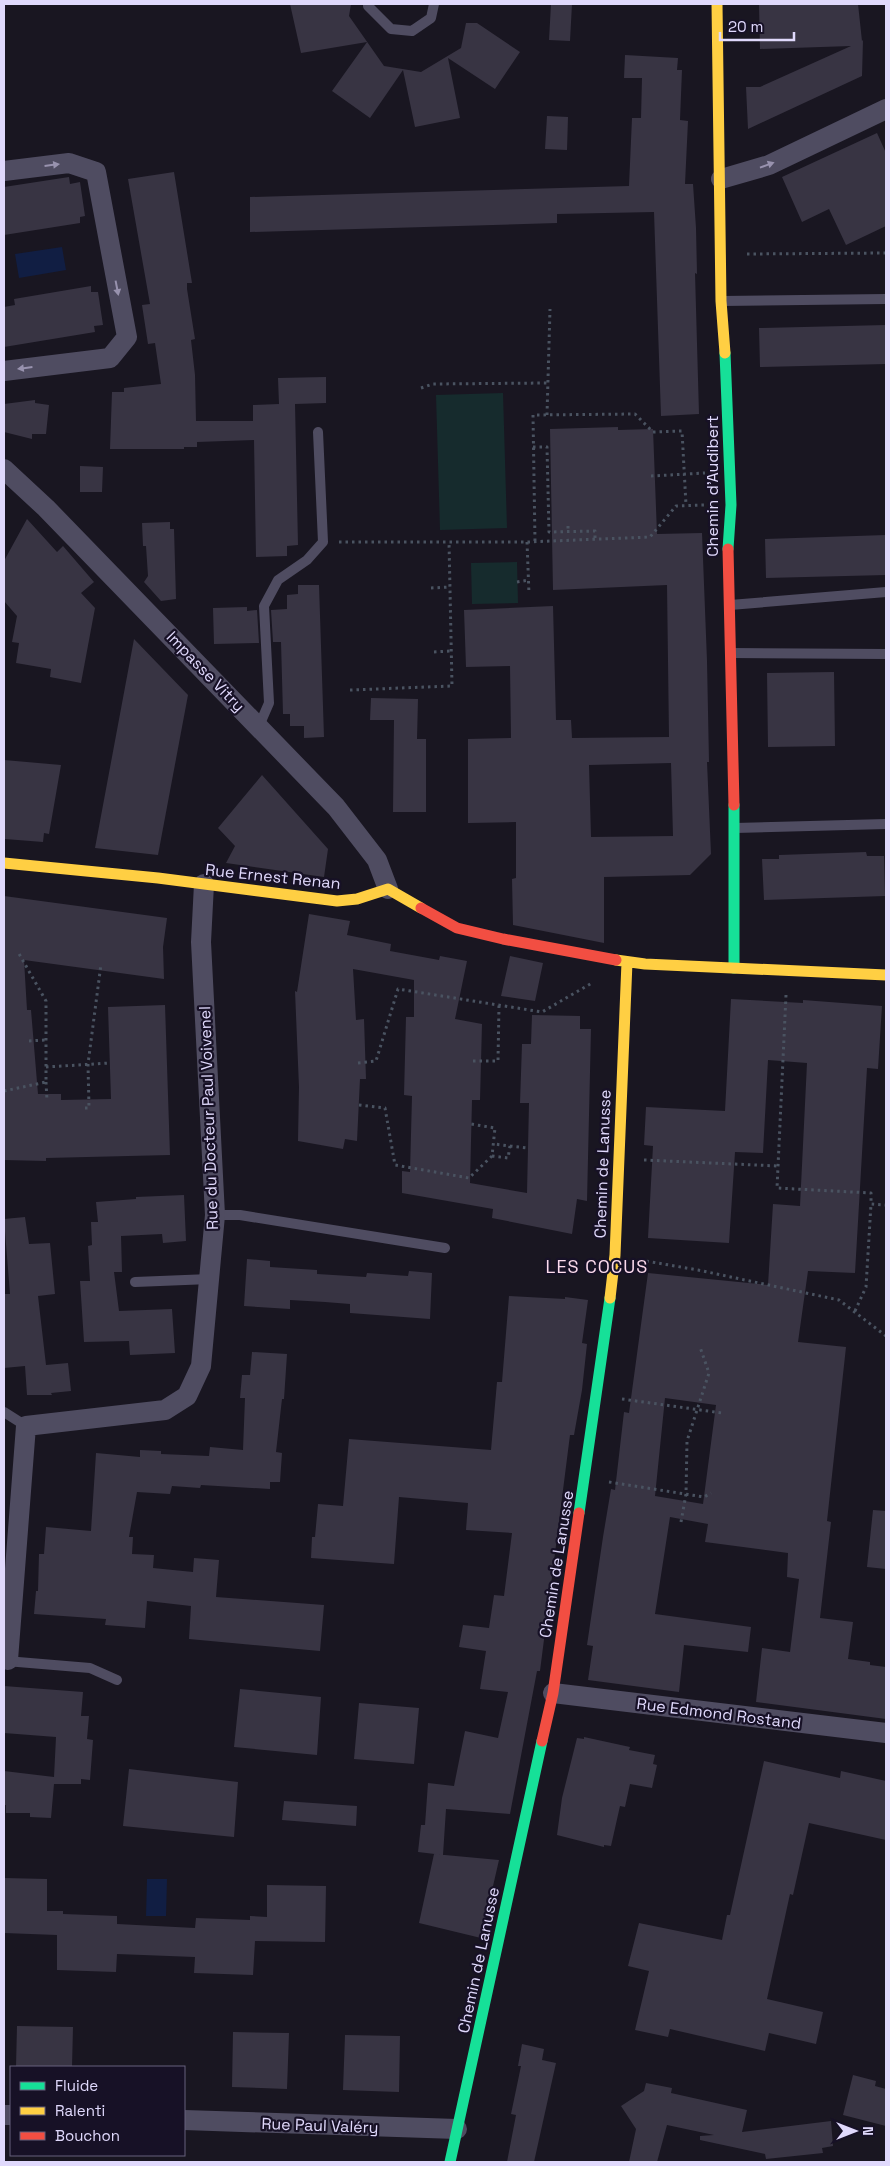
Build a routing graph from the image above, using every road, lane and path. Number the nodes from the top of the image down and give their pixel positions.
1 (368, 4) edge
2 (434, 4) edge
3 (717, 4) edge
4 (886, 110) edge
5 (4, 171) edge
6 (721, 179) junction
7 (886, 253) edge
8 (721, 254) junction
9 (886, 299) edge
10 (721, 301) junction
11 (550, 309) dead end
12 (4, 371) edge
13 (547, 383) junction
14 (421, 388) dead end
15 (546, 415) junction
16 (318, 432) dead end
17 (533, 448) junction
18 (4, 469) edge
19 (730, 473) junction
20 (684, 474) junction
21 (651, 476) dead end
22 (686, 505) junction
23 (731, 505) junction
24 (568, 526) dead end
25 (568, 532) junction
26 (595, 539) junction
27 (323, 542) junction
28 (449, 542) junction
29 (527, 542) junction
30 (534, 542) junction
31 (529, 580) junction
32 (517, 582) dead end
33 (450, 587) junction
34 (431, 588) dead end
35 (886, 592) edge
36 (529, 594) dead end
37 (729, 605) junction
38 (451, 651) junction
39 (434, 652) dead end
40 (730, 653) junction
41 (886, 654) edge
42 (350, 690) dead end
43 (259, 726) junction
44 (886, 824) edge
45 (735, 828) junction
46 (4, 863) edge
47 (204, 884) junction
48 (388, 889) junction
49 (18, 952) dead end
50 (627, 962) junction
51 (101, 964) dead end
52 (734, 968) junction
53 (794, 970) junction
54 (886, 974) edge
55 (593, 982) dead end
56 (500, 1005) junction
57 (46, 1040) junction
58 (29, 1041) dead end
59 (473, 1060) dead end
60 (110, 1063) dead end
61 (358, 1063) dead end
62 (88, 1064) junction
63 (46, 1067) junction
64 (46, 1082) junction
65 (4, 1091) edge
66 (47, 1101) dead end
67 (359, 1105) dead end
68 (85, 1108) dead end
69 (471, 1124) dead end
70 (494, 1144) junction
71 (510, 1146) junction
72 (528, 1148) dead end
73 (492, 1156) junction
74 (618, 1159) junction
75 (778, 1166) junction
76 (871, 1204) junction
77 (886, 1205) edge
78 (214, 1215) junction
79 (444, 1248) dead end
80 (615, 1255) junction
81 (210, 1280) junction
82 (135, 1282) dead end
83 (855, 1312) junction
84 (886, 1336) edge
85 (700, 1347) dead end
86 (597, 1396) junction
87 (697, 1409) junction
88 (4, 1412) edge
89 (722, 1413) dead end
90 (26, 1426) junction
91 (585, 1478) junction
92 (711, 1493) dead end
93 (686, 1494) junction
94 (681, 1522) dead end
95 (6, 1661) edge
96 (117, 1680) dead end
97 (553, 1693) junction
98 (886, 1733) edge
99 (185, 2120) edge
100 (457, 2129) junction
101 (450, 2162) edge

1 - 2 lane
3 - 6 street, Chemin d'Audibert
6 -> 4 street
5 -> 12 street
6 - 8 street, Chemin d'Audibert
7 - 8 path
8 - 10 street, Chemin d'Audibert
9 - 10 lane
10 - 19 street, Chemin d'Audibert
11 - 13 path
13 - 14 path
13 - 15 path
15 - 17 path
15 - 20 path
16 - 27 lane
17 - 25 path
17 - 30 path
18 - 43 street, Impasse Vitry
19 - 20 path
19 - 23 street, Chemin d'Audibert
20 - 21 path
20 - 22 path
22 - 23 path
22 - 26 path
23 - 37 street, Chemin d'Audibert
24 - 25 path
25 - 26 path
26 - 30 path
27 - 28 path
27 - 43 lane
28 - 29 path
28 - 33 path
29 - 30 path
29 - 31 path
31 - 32 path
31 - 36 path
33 - 34 path
33 - 38 path
35 - 37 lane
37 - 40 street, Chemin d'Audibert
38 - 39 path
38 - 42 path
40 - 41 lane
40 - 45 street, Chemin d'Audibert
43 - 48 street, Impasse Vitry
44 - 45 lane
45 - 52 street, Chemin d'Audibert
46 - 47 street, Rue Ernest Renan
47 - 48 street, Rue Ernest Renan
47 - 78 street, Rue du Docteur Paul Voivenel
48 - 50 street
49 - 57 path
50 - 52 street
50 - 74 street, Chemin de Lanusse
51 - 62 path
52 - 53 street
53 - 54 street
53 - 75 path
55 - 56 path
56 - 59 path
56 - 61 path
57 - 58 path
57 - 63 path
60 - 62 path
62 - 63 path
62 - 68 path
63 - 64 path
64 - 65 path
64 - 66 path
67 - 73 path
69 - 70 path
70 - 71 path
70 - 73 path
71 - 72 path
71 - 73 path
74 - 75 path
74 - 80 street, Chemin de Lanusse
75 - 76 path
76 - 77 path
76 - 83 path
78 - 79 lane
78 - 81 street, Rue du Docteur Paul Voivenel
80 - 83 path
80 - 86 street, Chemin de Lanusse
81 - 82 lane
81 - 90 street, Rue du Docteur Paul Voivenel
83 - 84 path
85 - 87 path
86 - 87 path
86 - 91 street, Chemin de Lanusse
87 - 89 path
87 - 93 path
88 - 90 lane
90 - 95 street
91 - 93 path
91 - 97 street, Chemin de Lanusse
92 - 93 path
93 - 94 path
95 - 96 lane
97 - 98 street, Rue Edmond Rostand
97 - 100 street, Chemin de Lanusse
99 - 100 street, Rue Paul Valéry
100 - 101 street, Chemin de Lanusse

